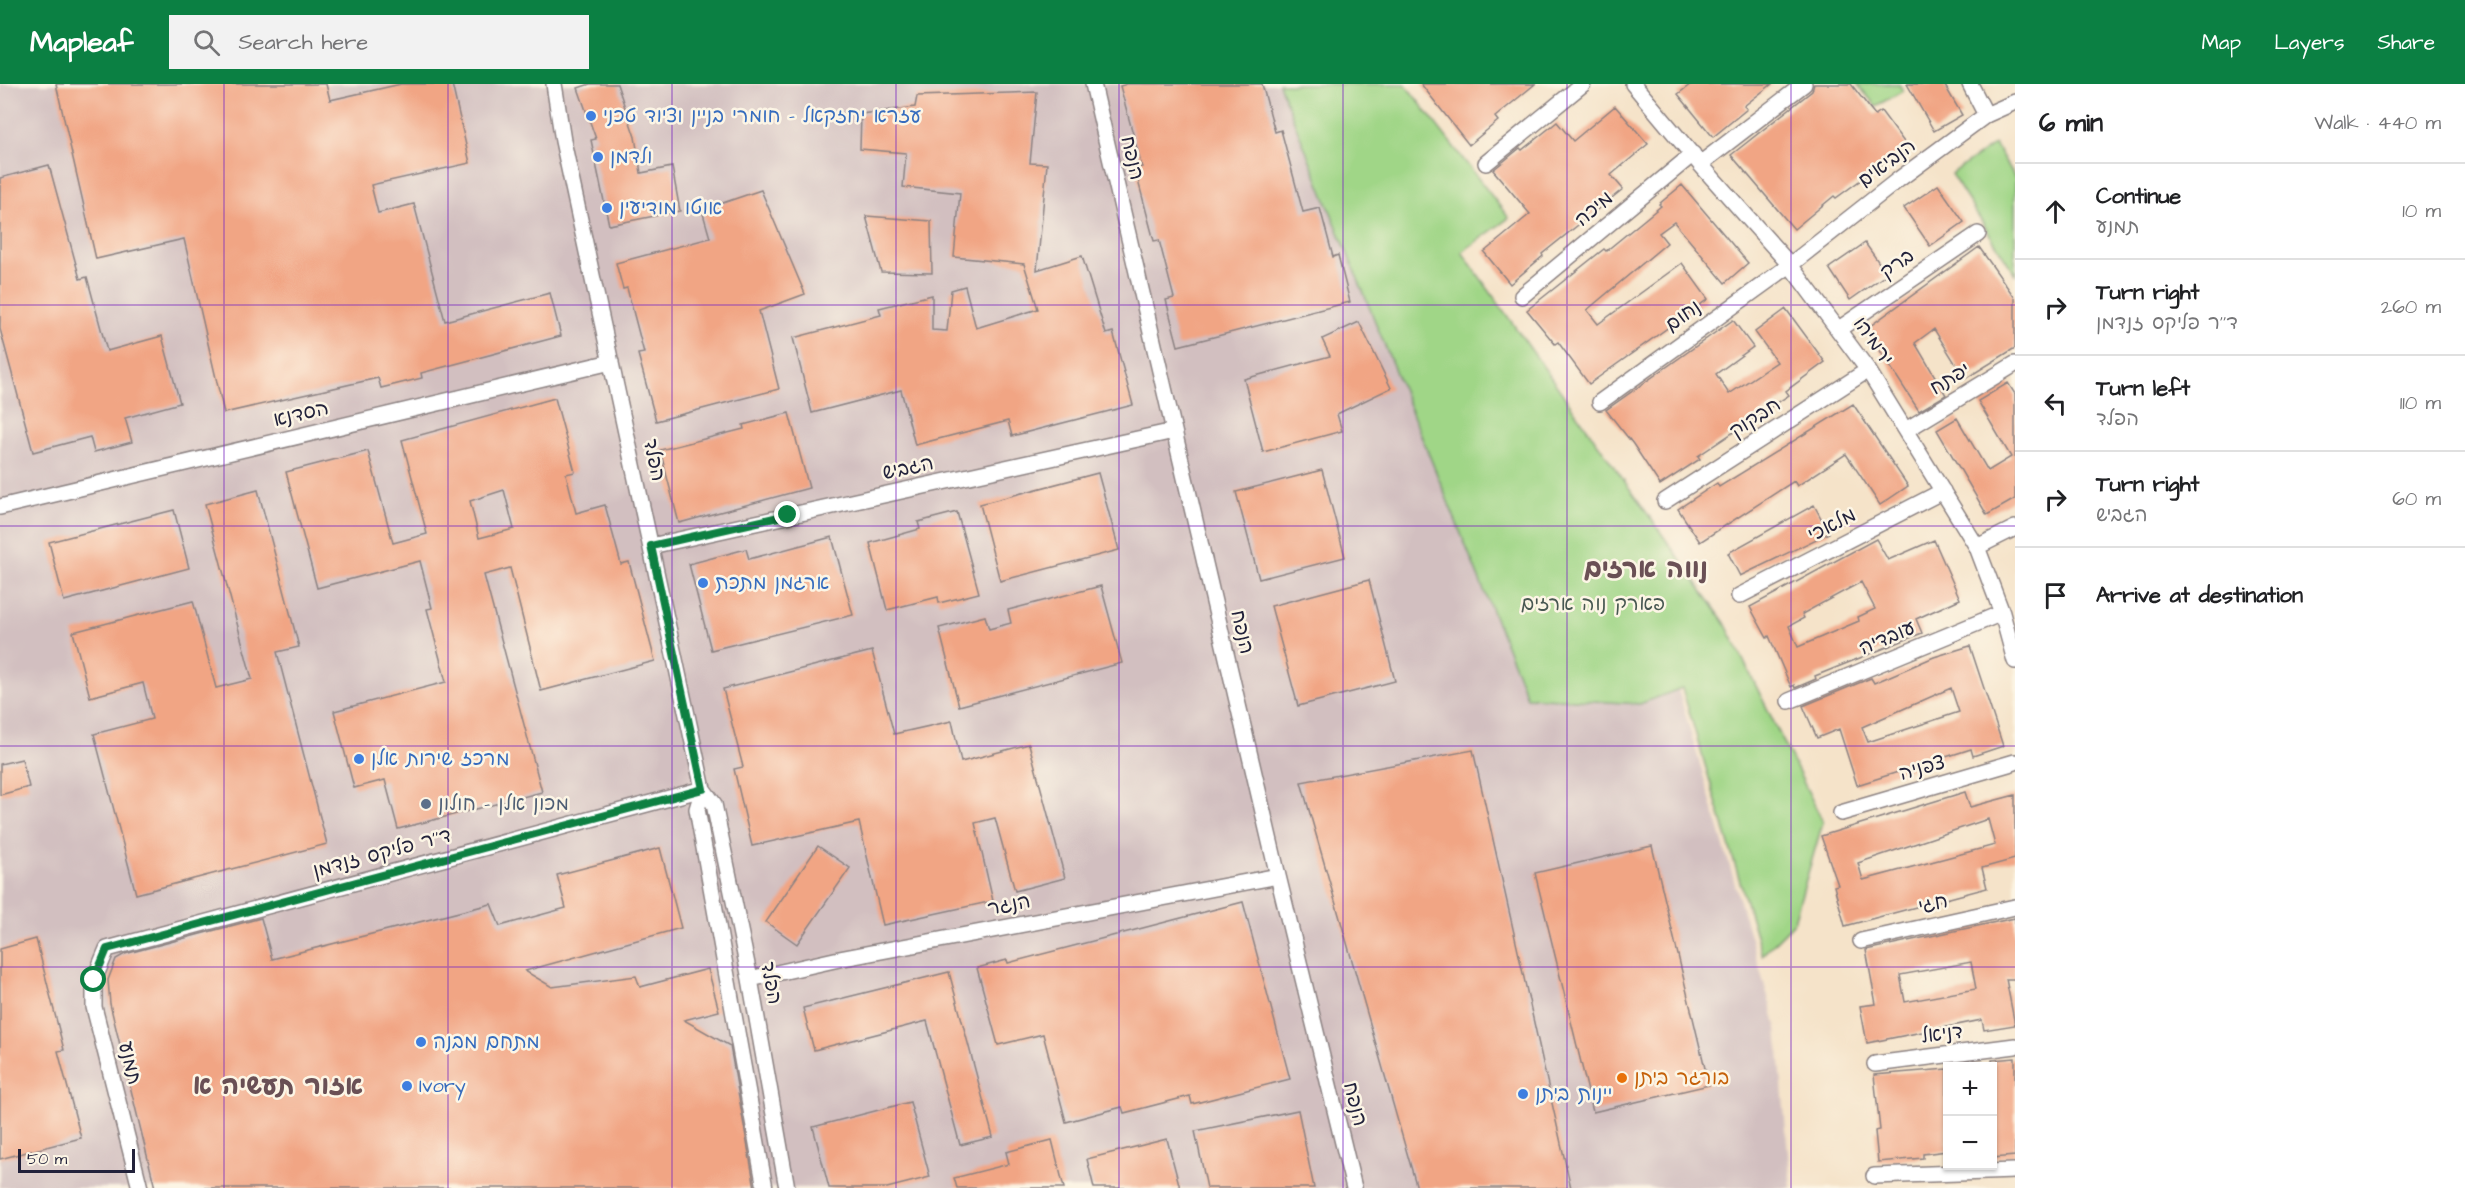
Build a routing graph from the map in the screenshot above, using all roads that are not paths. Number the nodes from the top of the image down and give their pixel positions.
1 (546, 84) edge
2 (554, 84) edge
3 (1093, 84) edge
4 (1582, 84) edge
5 (1633, 84) edge
6 (1804, 84) edge
7 (1970, 84) edge
8 (2015, 102) edge
9 (1986, 115) junction
10 (563, 141) junction
11 (1696, 159) junction
12 (1486, 163) dead end
13 (1978, 234) dead end
14 (1790, 265) junction
15 (1522, 296) dead end
16 (1839, 329) junction
17 (612, 362) junction
18 (2015, 364) edge
19 (1868, 370) junction
20 (1600, 402) dead end
21 (1906, 430) junction
22 (1174, 431) junction
23 (1943, 491) junction
24 (1665, 501) dead end
25 (0, 507) edge
26 (2015, 528) edge
27 (651, 546) junction
28 (1977, 547) junction
29 (1739, 596) dead end
30 (2002, 612) junction
31 (2015, 661) edge
32 (1789, 701) dead end
33 (2015, 762) edge
34 (703, 789) junction
35 (1841, 813) dead end
36 (1278, 876) junction
37 (2015, 907) edge
38 (1861, 941) dead end
39 (107, 949) joint
40 (750, 979) junction
41 (2015, 1046) edge
42 (1875, 1064) dead end
43 (2015, 1171) edge
44 (1875, 1176) dead end
45 (140, 1188) edge
46 (765, 1188) edge
47 (787, 1188) edge
48 (1354, 1188) edge

1 - 10 street, הפלד
2 - 10 street, הפלד
3 - 22 street, הנפח
4 - 12 street
5 - 11 street, ירמיהו
6 - 11 street, מיכה
7 - 9 street
8 - 9 street, הנביאים
9 - 14 street, הנביאים
10 - 17 street, הפלד
11 - 14 street, ירמיהו
11 - 15 street, מיכה
13 - 16 street, ברק
14 - 16 street, ירמיהו
14 - 20 street, נחום
16 - 19 street, ירמיהו
17 - 25 street, הסדנא
17 - 27 street, הפלד
18 - 21 street, יפתח
19 - 21 street, ירמיהו
19 - 24 street, חבקוק
21 - 23 street, ירמיהו
22 - 27 street, הגביש
22 - 36 street, הנפח
23 - 28 street, ירמיהו
23 - 29 street, מלאכי
26 - 28 street
27 - 34 street, הפלד
28 - 30 street, ירמיהו
30 - 31 street, ירמיהו
30 - 32 street, עובדיה
33 - 35 street, צפניה
34 - 39 street, ד''ר פליקס זנדמן
34 - 40 street, הפלד
34 - 46 street, הפלד
36 - 40 street, הנגר
36 - 48 street, הנפח
37 - 38 street, חגי
39 - 45 street, תמנע
40 - 47 street, הפלד
41 - 42 street, דניאל
43 - 44 street

